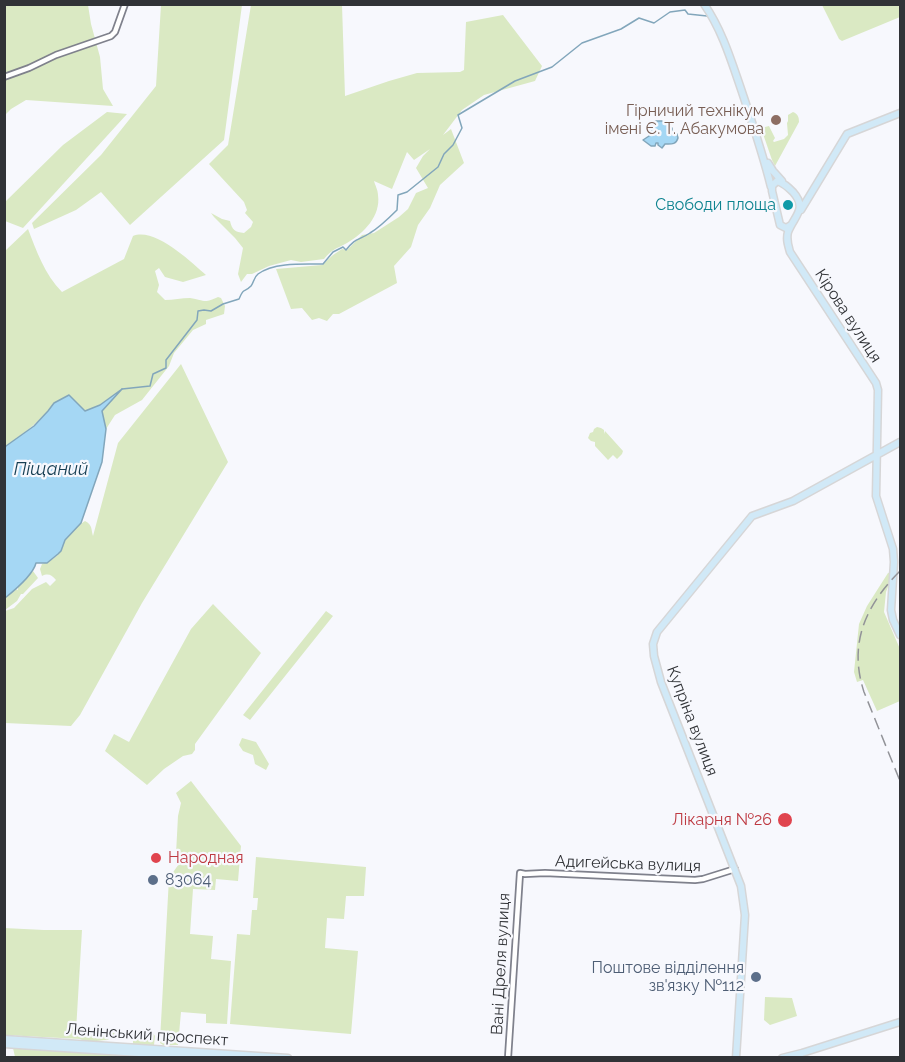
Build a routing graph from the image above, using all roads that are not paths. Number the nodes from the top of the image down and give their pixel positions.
1 (125, 4) edge
2 (704, 4) edge
3 (4, 76) edge
4 (900, 113) edge
5 (764, 158) junction
6 (785, 183) junction
7 (772, 191) junction
8 (795, 194) junction
9 (810, 194) junction
10 (799, 213) junction
11 (780, 225) junction
12 (791, 225) junction
13 (790, 252) junction
14 (900, 442) edge
15 (876, 456) junction
16 (900, 635) edge
17 (735, 869) junction
18 (520, 873) joint
19 (900, 1024) edge
20 (4, 1039) edge
21 (4, 1044) edge
22 (214, 1058) edge
23 (288, 1058) edge
24 (508, 1058) edge
25 (736, 1058) edge
26 (782, 1058) edge
27 (800, 1058) edge

1 - 3 street
2 - 5 main road
4 - 9 main road
5 - 6 main road
5 - 7 main road
6 - 7 main road
6 - 8 main road
7 - 11 main road
8 - 9 main road
8 - 10 main road
9 - 10 main road
10 - 12 main road
11 - 12 main road
11 - 13 main road, Кірова вулиця
12 - 13 main road
13 - 15 main road, Кірова вулиця
14 - 15 main road, Купріна вулиця
15 - 16 main road, Кірова вулиця
15 - 17 main road, Купріна вулиця
17 - 18 street, Адигейська вулиця
17 - 25 main road, Купріна вулиця
18 - 24 street, Вані Дреля вулиця
19 - 26 main road
19 - 27 main road
20 - 23 main road, Ленінський проспект
21 - 22 main road, Ленінський проспект

